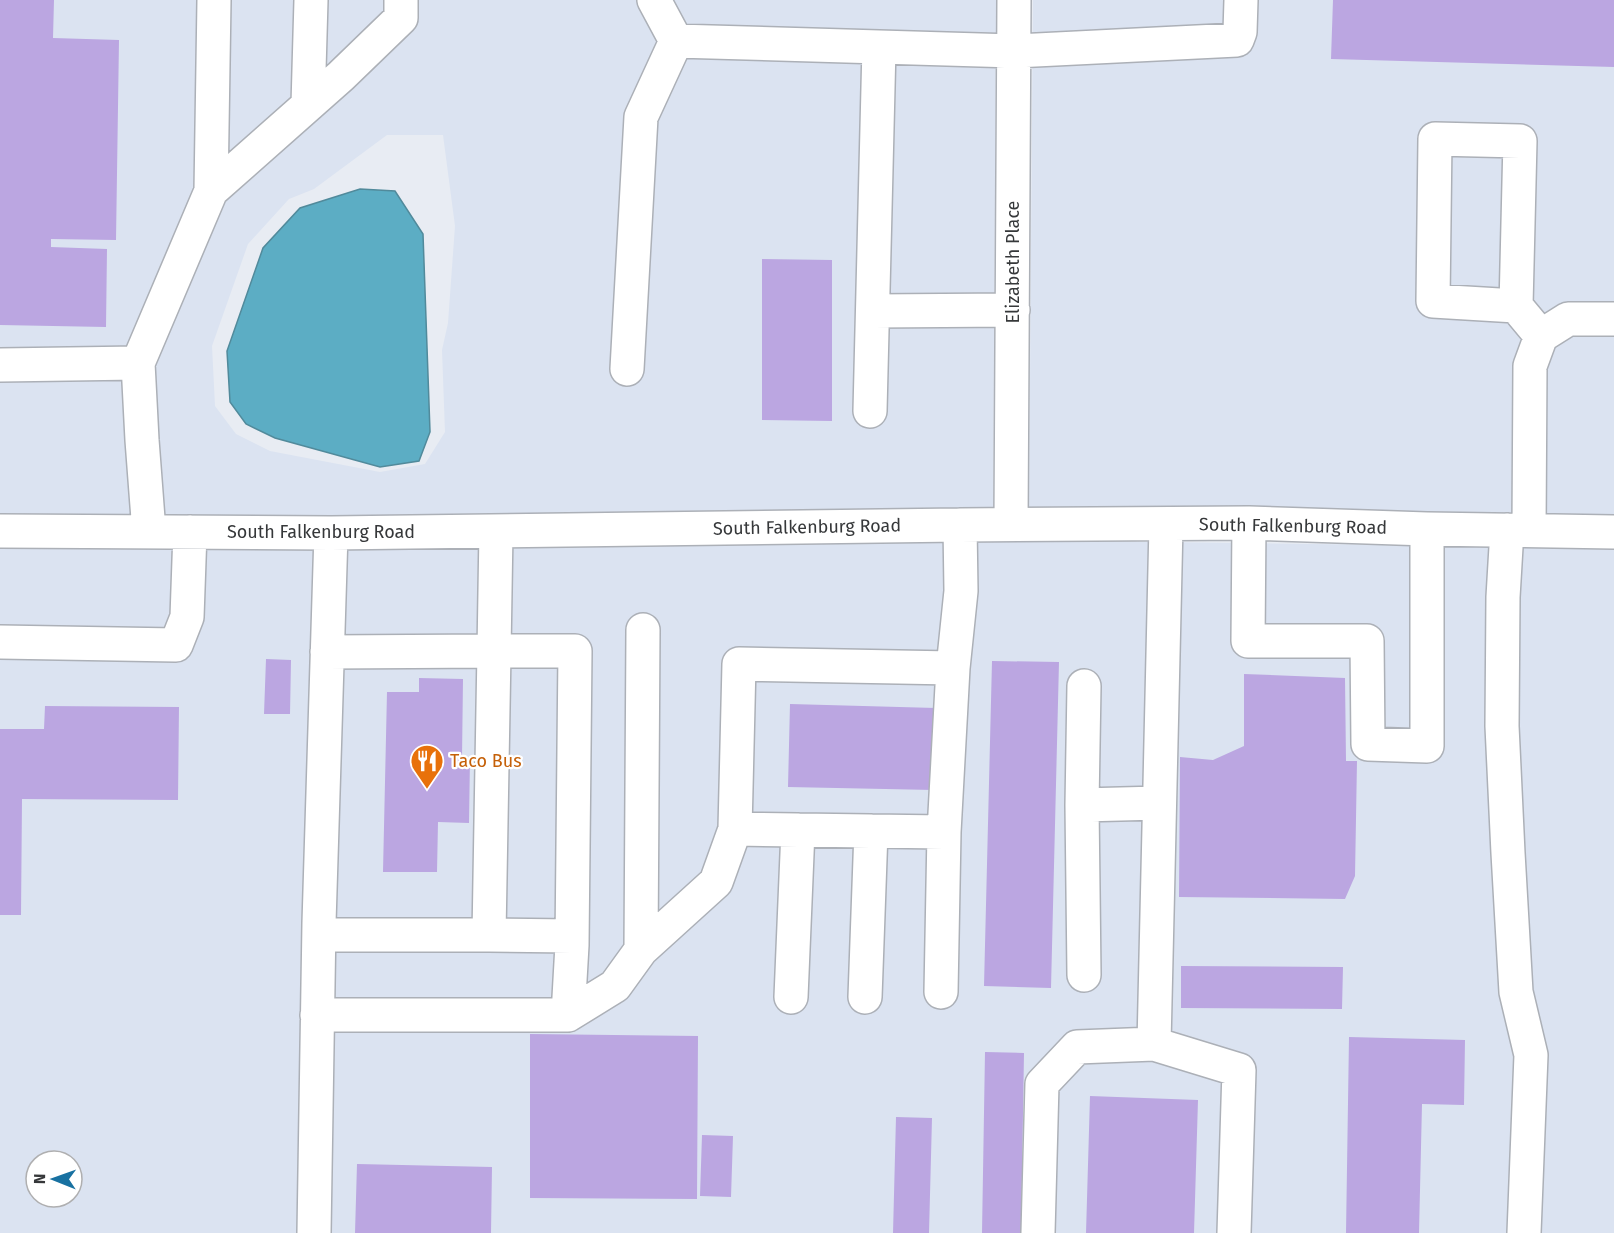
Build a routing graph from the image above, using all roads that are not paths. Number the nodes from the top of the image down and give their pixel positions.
1 (214, 0) edge
2 (311, 0) edge
3 (401, 0) edge
4 (654, 0) edge
5 (1014, 0) edge
6 (1240, 0) edge
7 (676, 41) junction
8 (879, 47) junction
9 (1014, 51) junction
10 (308, 105) junction
11 (212, 191) junction
12 (1516, 306) junction
13 (1013, 310) junction
14 (873, 311) junction
15 (1614, 319) edge
16 (1541, 336) junction
17 (138, 363) junction
18 (0, 365) edge
19 (627, 369) dead end
20 (870, 411) dead end
21 (1249, 523) junction
22 (1011, 524) junction
23 (960, 525) junction
24 (1166, 525) junction
25 (1426, 529) junction
26 (1518, 530) junction
27 (0, 531) edge
28 (496, 531) junction
29 (149, 532) junction
30 (190, 532) junction
31 (1614, 532) edge
32 (331, 533) junction
33 (643, 630) dead end
34 (0, 642) edge
35 (494, 651) junction
36 (327, 652) junction
37 (953, 668) junction
38 (1084, 686) dead end
39 (1159, 803) junction
40 (1082, 805) junction
41 (735, 829) junction
42 (798, 830) junction
43 (871, 831) junction
44 (944, 832) junction
45 (319, 935) junction
46 (489, 935) junction
47 (572, 936) junction
48 (641, 950) junction
49 (1084, 975) dead end
50 (940, 992) dead end
51 (791, 997) dead end
52 (865, 998) dead end
53 (318, 1015) junction
54 (568, 1015) junction
55 (1154, 1044) junction
56 (314, 1233) edge
57 (1038, 1233) edge
58 (1234, 1233) edge
59 (1524, 1233) edge

1 - 11 street
2 - 10 street
3 - 10 street
4 - 7 street
5 - 9 street, Elizabeth Place
6 - 9 street
7 - 8 street
7 - 19 street
8 - 9 street
8 - 14 street
9 - 13 street, Elizabeth Place
10 - 11 street
11 - 17 street
12 - 12 street
12 - 16 street
13 - 14 street
13 - 22 street, Elizabeth Place
14 - 20 street
15 - 16 street
16 - 26 street
17 - 18 street
17 - 29 street
21 - 24 street, South Falkenburg Road
21 - 25 street, South Falkenburg Road
21 - 25 street
22 - 23 street, South Falkenburg Road
22 - 24 street, South Falkenburg Road
23 - 28 street, South Falkenburg Road
23 - 37 street
24 - 39 street
25 - 26 street, South Falkenburg Road
26 - 31 street, South Falkenburg Road
26 - 59 street
27 - 29 street, South Falkenburg Road
28 - 32 street, South Falkenburg Road
28 - 35 street
29 - 30 street, South Falkenburg Road
30 - 32 street, South Falkenburg Road
30 - 34 street
32 - 36 street
33 - 48 street
35 - 36 street
35 - 46 street
35 - 47 street
36 - 45 street
37 - 41 street
37 - 44 street
38 - 40 street
39 - 40 street
39 - 55 street
40 - 49 street
41 - 42 street
41 - 48 street
42 - 43 street
42 - 51 street
43 - 44 street
43 - 52 street
44 - 50 street
45 - 46 street
45 - 53 street
46 - 47 street
47 - 54 street
48 - 54 street
53 - 54 street
53 - 56 street
55 - 57 street
55 - 58 street

